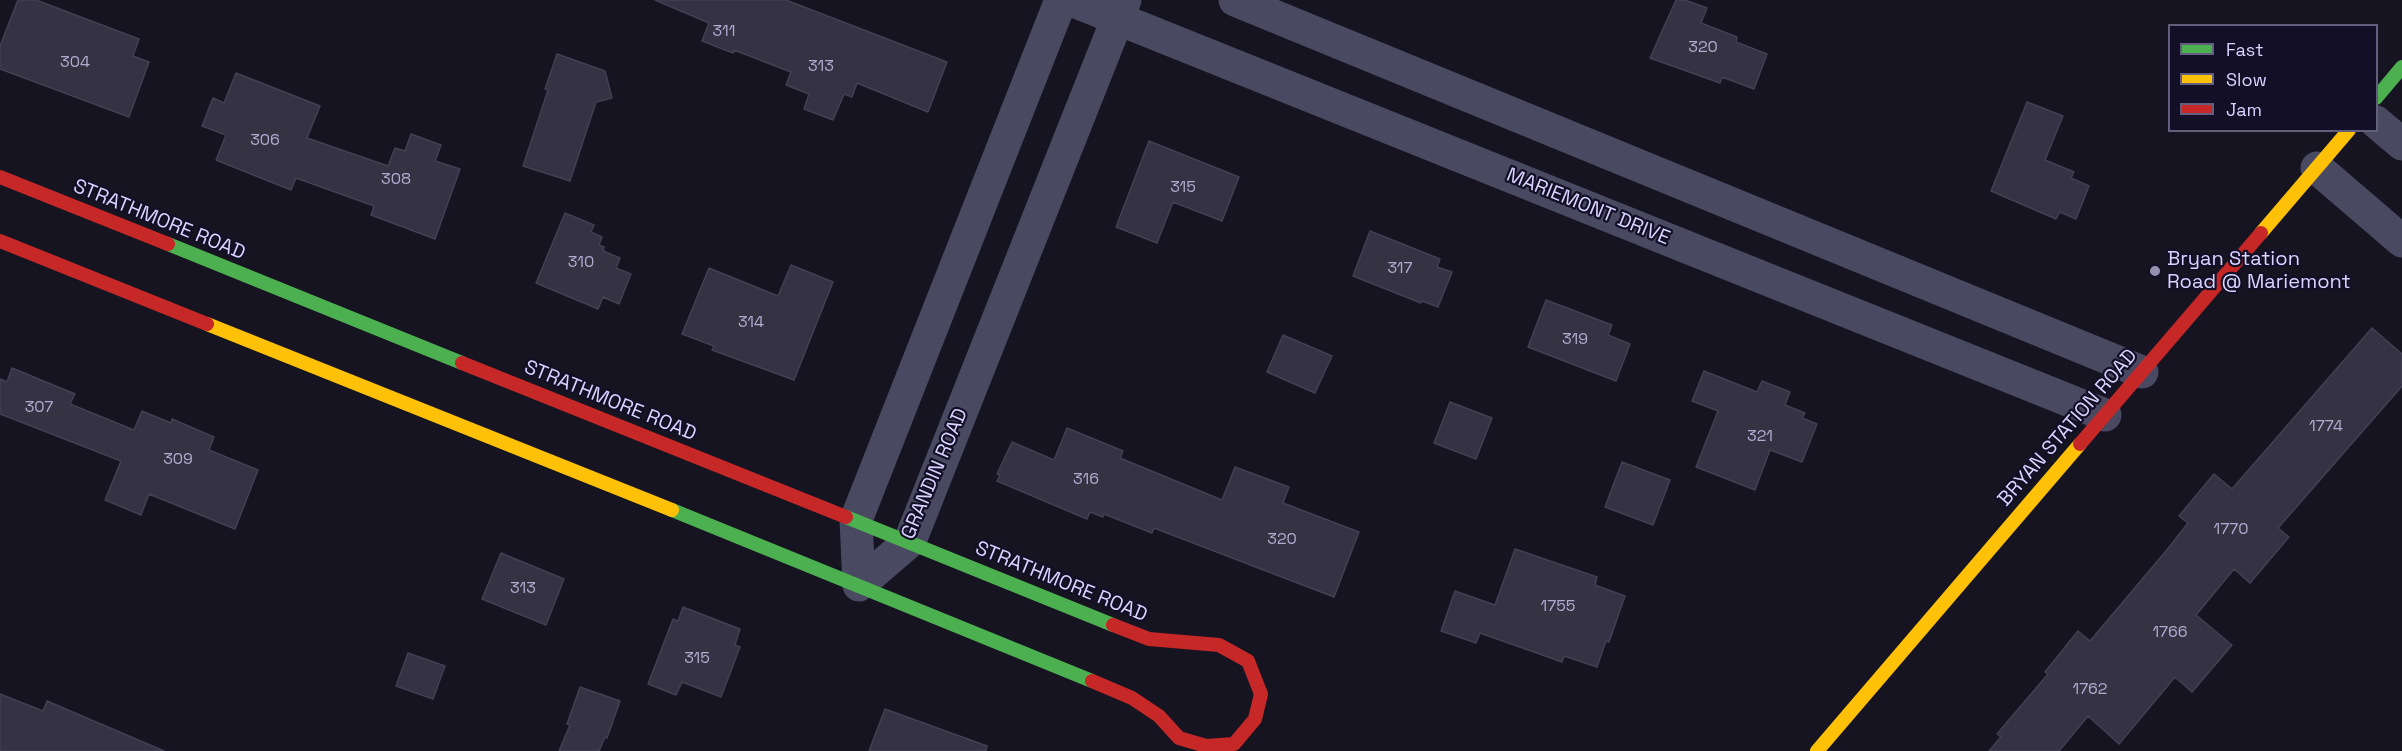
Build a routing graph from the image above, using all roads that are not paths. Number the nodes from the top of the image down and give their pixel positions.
1 (1061, 0) edge
2 (1071, 0) edge
3 (1236, 0) edge
4 (1121, 9) edge
5 (2402, 68) edge
6 (2378, 96) edge
7 (2378, 124) edge
8 (2347, 132) edge
9 (2402, 144) edge
10 (2317, 168) junction
11 (0, 177) edge
12 (0, 241) edge
13 (2402, 241) edge
14 (2142, 372) junction
15 (2105, 415) junction
16 (856, 520) junction
17 (910, 541) junction
18 (859, 585) junction
19 (1816, 751) edge

1 - 16 street
2 - 4 street, MARIEMONT DRIVE
3 - 14 street
4 - 15 street, MARIEMONT DRIVE
4 - 17 street, GRANDIN ROAD
5 - 6 street
7 - 9 street
8 - 10 street, BRYAN STATION ROAD
10 - 13 street
10 - 14 street, BRYAN STATION ROAD
11 - 16 street, STRATHMORE ROAD
12 - 18 street, STRATHMORE ROAD
14 - 15 street, BRYAN STATION ROAD
15 - 19 street, BRYAN STATION ROAD
16 - 17 street, STRATHMORE ROAD
16 - 18 street
17 - 18 street, GRANDIN ROAD
17 - 18 street, STRATHMORE ROAD

